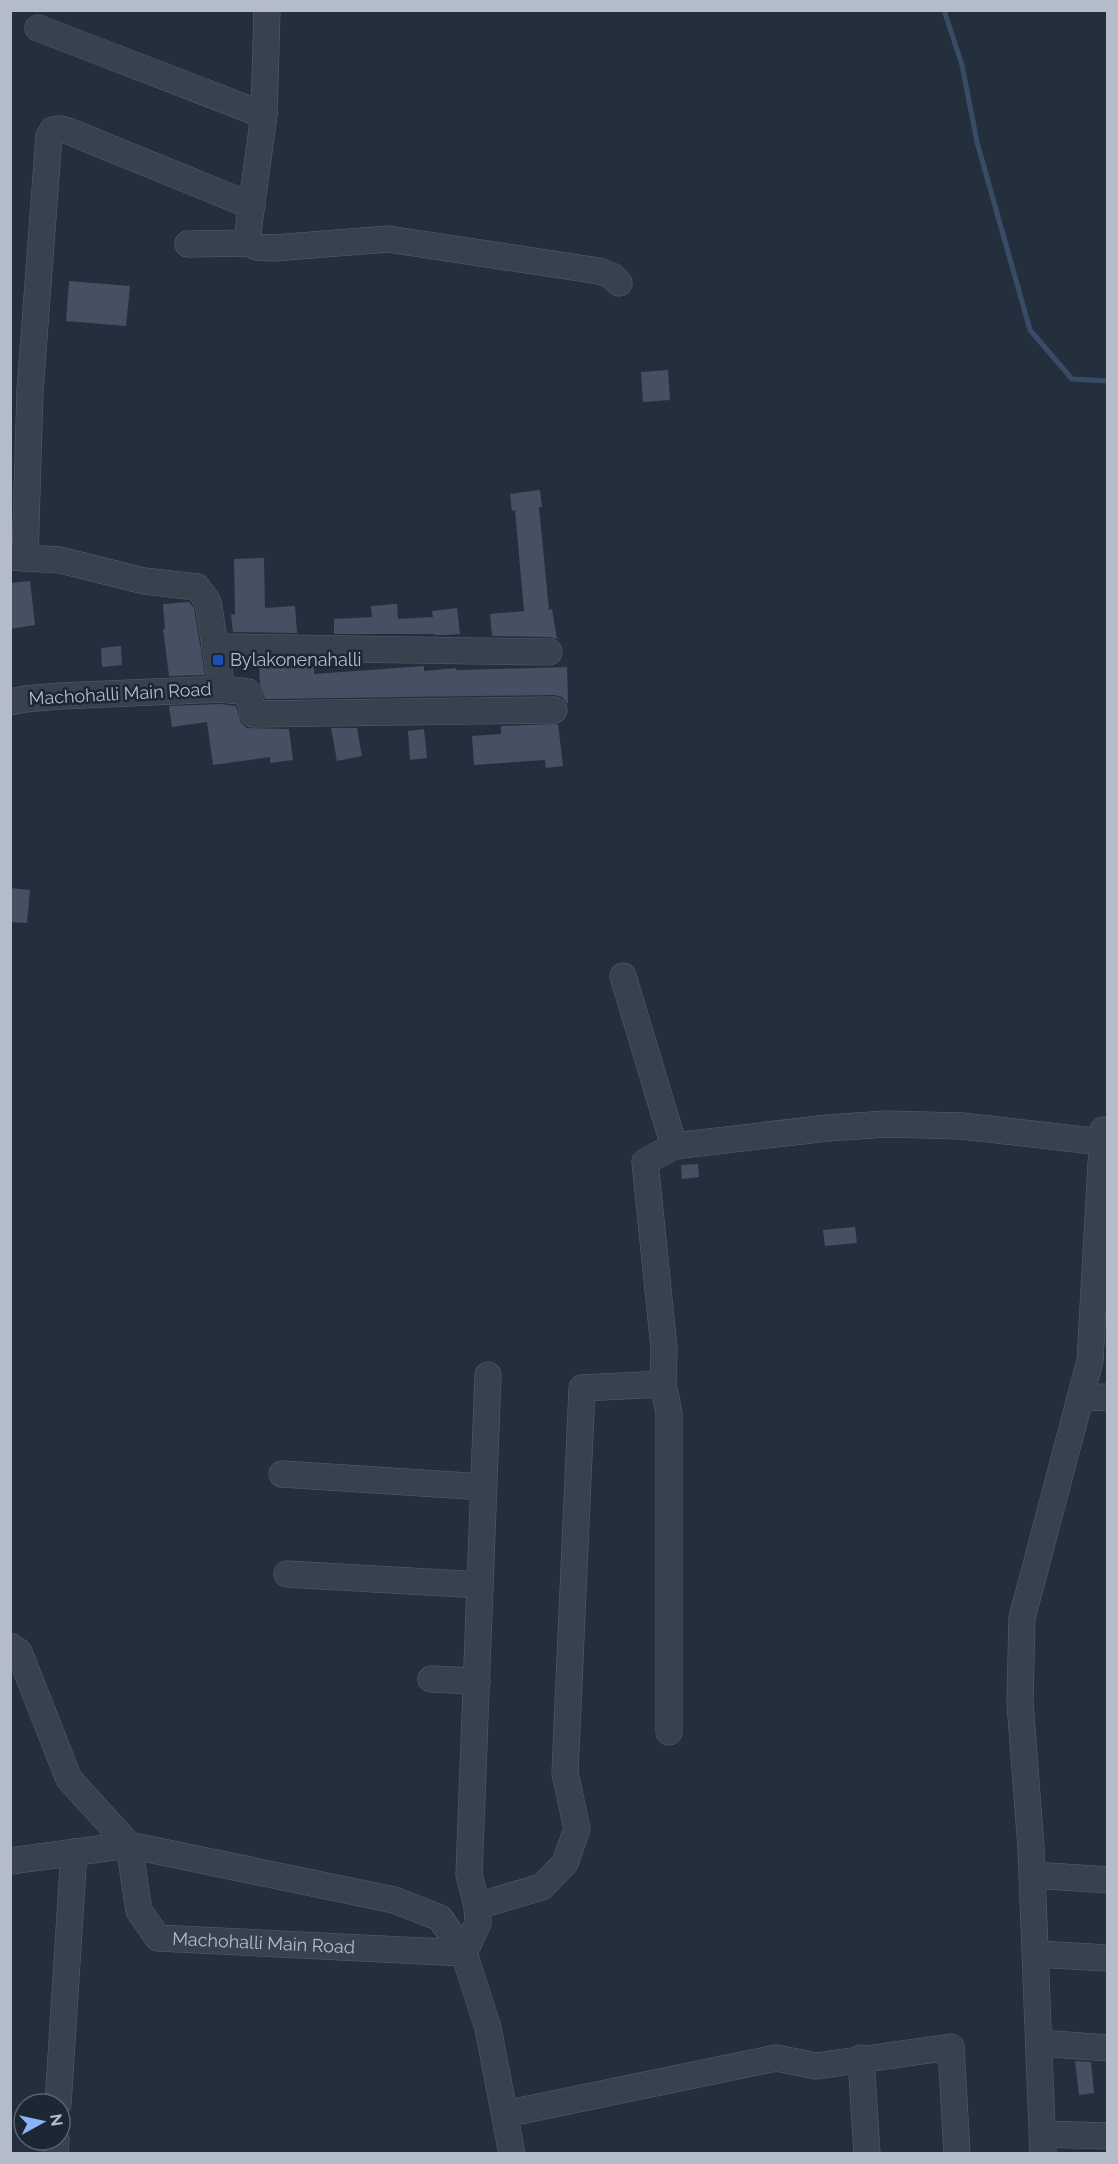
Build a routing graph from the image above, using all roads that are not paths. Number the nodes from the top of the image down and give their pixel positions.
1 (267, 10) edge
2 (38, 27) dead end
3 (264, 115) junction
4 (252, 206) junction
5 (250, 243) junction
6 (188, 244) dead end
7 (619, 283) dead end
8 (20, 389) edge
9 (18, 557) edge
10 (215, 647) junction
11 (549, 652) dead end
12 (222, 689) junction
13 (10, 702) edge
14 (554, 710) dead end
15 (623, 976) dead end
16 (1105, 1136) edge
17 (674, 1146) junction
18 (1103, 1223) edge
19 (489, 1375) dead end
20 (663, 1384) junction
21 (1107, 1397) edge
22 (1080, 1398) junction
23 (282, 1474) dead end
24 (484, 1487) junction
25 (287, 1574) dead end
26 (480, 1585) junction
27 (10, 1646) edge
28 (431, 1679) dead end
29 (477, 1681) junction
30 (669, 1732) dead end
31 (129, 1845) junction
32 (74, 1852) junction
33 (10, 1861) edge
34 (1033, 1875) junction
35 (1107, 1880) edge
36 (477, 1906) junction
37 (464, 1953) junction
38 (1036, 1954) junction
39 (1107, 1958) edge
40 (1039, 2043) junction
41 (1107, 2048) edge
42 (861, 2058) junction
43 (59, 2092) edge
44 (505, 2114) junction
45 (1107, 2136) edge
46 (1043, 2144) edge
47 (512, 2154) edge
48 (867, 2154) edge
49 (957, 2154) edge

1 - 3 street
2 - 3 street
3 - 4 street
4 - 5 street
4 - 8 street
5 - 6 street
5 - 7 street
8 - 9 street
9 - 10 street, Machohalli Main Road
10 - 11 street
10 - 12 street, Machohalli Main Road
12 - 13 street, Machohalli Main Road
12 - 14 street
15 - 17 street
16 - 17 street
16 - 18 street
17 - 20 street
18 - 22 street
19 - 24 street
20 - 30 street
20 - 36 street
21 - 22 street
22 - 34 street
23 - 24 street
24 - 26 street
25 - 26 street
26 - 29 street
27 - 31 street
28 - 29 street
29 - 36 street
31 - 32 street
31 - 37 street
31 - 37 street, Machohalli Main Road
32 - 33 street
32 - 43 street
34 - 35 street
34 - 38 street
36 - 37 street
37 - 44 street
38 - 39 street
38 - 40 street
40 - 41 street
40 - 46 street
42 - 44 street
42 - 48 street
42 - 49 street
44 - 47 street
45 - 46 street

